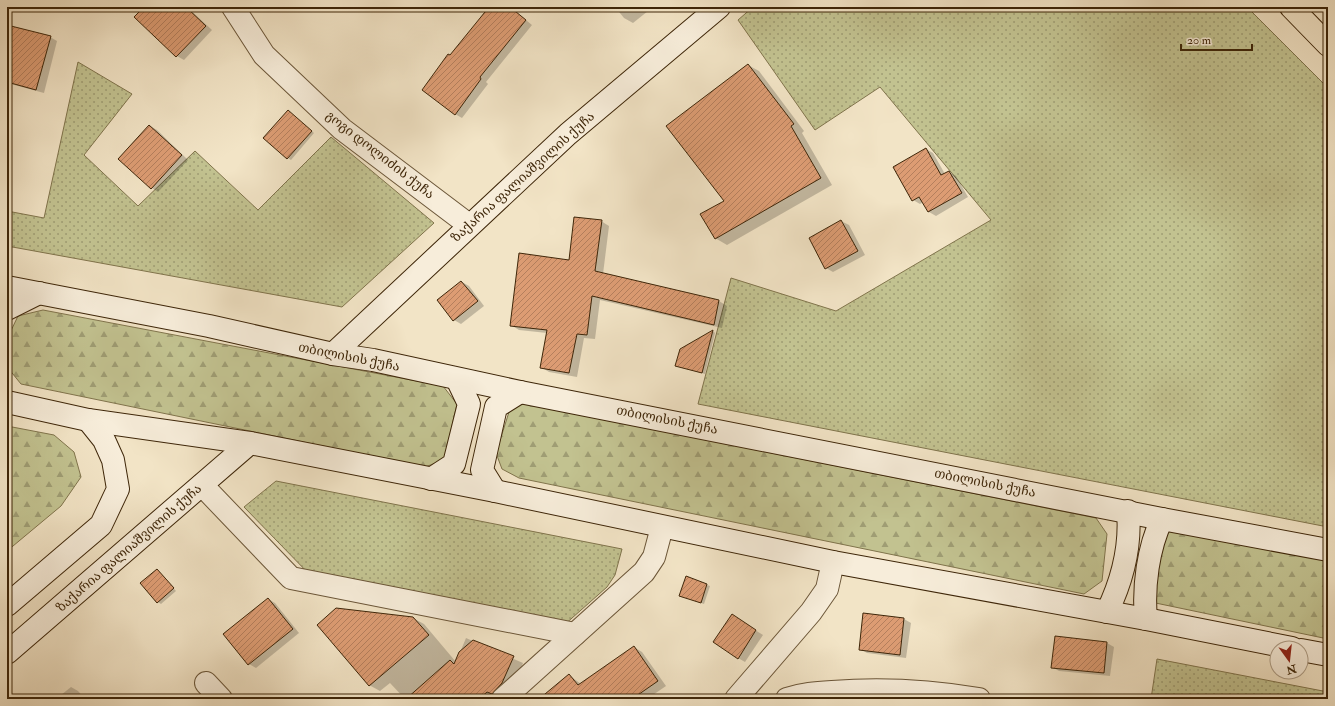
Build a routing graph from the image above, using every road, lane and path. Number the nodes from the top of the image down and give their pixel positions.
1 (233, 7) edge
2 (719, 7) edge
3 (1290, 7) edge
4 (1328, 45) edge
5 (469, 225) junction
6 (7, 287) edge
7 (39, 293) junction
8 (7, 309) edge
9 (333, 354) junction
10 (457, 379) junction
11 (520, 392) junction
12 (9, 400) edge
13 (88, 420) junction
14 (250, 443) junction
15 (431, 479) junction
16 (202, 485) junction
17 (495, 491) junction
18 (1128, 511) junction
19 (1162, 519) junction
20 (662, 527) junction
21 (1328, 550) edge
22 (833, 562) junction
23 (7, 605) edge
24 (1107, 612) junction
25 (1146, 619) junction
26 (575, 634) junction
27 (1269, 643) edge
28 (1309, 651) edge
29 (7, 653) edge
30 (1328, 655) edge
31 (206, 683) dead end
32 (221, 699) edge
33 (503, 699) edge
34 (736, 699) edge
35 (787, 699) edge
36 (979, 699) edge

1 - 5 main road, გოგი დოლიძის ქუჩა
2 - 5 main road, ზაქარია ფალიაშვილის ქუჩა
3 - 4 highway
5 - 9 main road, ზაქარია ფალიაშვილის ქუჩა
6 - 7 main road, თბილისის ქუჩა
7 - 8 main road
7 - 9 main road, თბილისის ქუჩა
9 - 10 main road, თბილისის ქუჩა
10 - 11 main road, თბილისის ქუჩა
10 - 15 main road
11 - 17 main road
11 - 18 main road, თბილისის ქუჩა
12 - 13 main road
13 - 14 main road
13 - 23 main road
14 - 15 main road
14 - 16 main road, ზაქარია ფალიაშვილის ქუჩა
15 - 17 main road
16 - 26 main road
16 - 29 main road, ზაქარია ფალიაშვილის ქუჩა
17 - 20 main road
18 - 19 main road, თბილისის ქუჩა
18 - 24 main road
19 - 21 main road, თბილისის ქუჩა
19 - 25 main road
20 - 22 main road
20 - 26 main road
22 - 24 main road
22 - 34 main road
24 - 25 main road
25 - 27 main road
26 - 33 main road
28 - 30 main road
31 - 32 main road
35 - 36 main road

